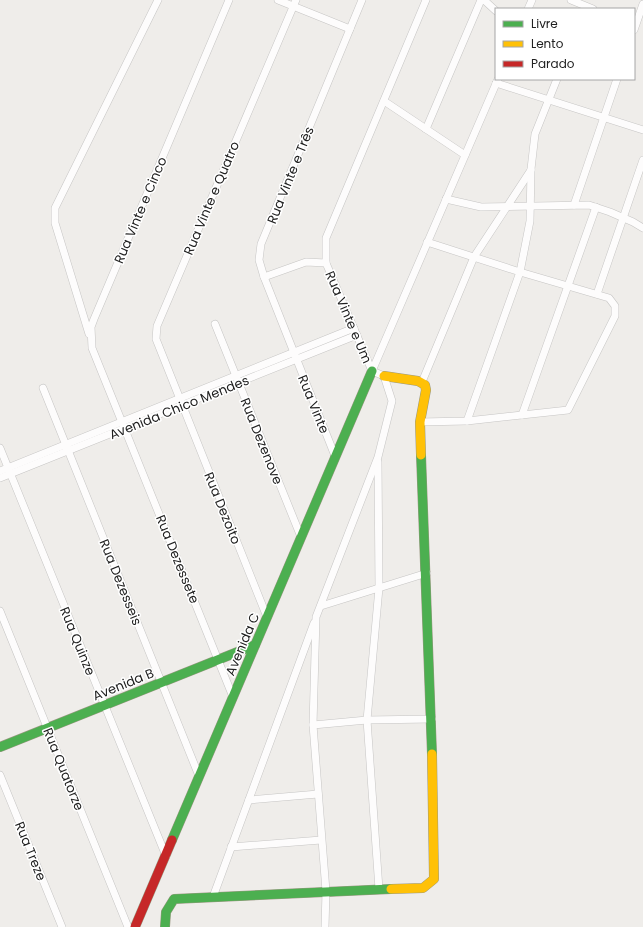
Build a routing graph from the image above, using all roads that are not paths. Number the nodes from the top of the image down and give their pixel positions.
1 (158, 0) edge
2 (229, 0) edge
3 (278, 0) edge
4 (362, 0) edge
5 (426, 0) edge
6 (481, 0) edge
7 (484, 0) edge
8 (571, 0) edge
9 (294, 3) edge
10 (643, 4) edge
11 (589, 6) edge
12 (495, 10) edge
13 (637, 26) edge
14 (350, 29) junction
15 (557, 80) edge
16 (617, 80) edge
17 (497, 81) edge
18 (548, 99) junction
19 (384, 101) junction
20 (604, 117) junction
21 (426, 129) junction
22 (643, 130) edge
23 (465, 155) junction
24 (643, 160) edge
25 (531, 169) junction
26 (446, 199) junction
27 (574, 205) junction
28 (507, 206) junction
29 (530, 206) junction
30 (596, 207) junction
31 (623, 217) junction
32 (643, 228) edge
33 (427, 242) junction
34 (474, 257) junction
35 (326, 263) junction
36 (520, 272) junction
37 (264, 277) junction
38 (568, 286) junction
39 (597, 294) junction
40 (214, 324) dead end
41 (355, 331) junction
42 (91, 338) junction
43 (294, 356) junction
44 (372, 371) junction
45 (384, 376) junction
46 (237, 379) junction
47 (422, 382) junction
48 (43, 388) dead end
49 (180, 402) junction
50 (522, 415) junction
51 (467, 421) junction
52 (420, 422) junction
53 (124, 425) junction
54 (0, 448) edge
55 (67, 448) junction
56 (335, 456) junction
57 (378, 457) junction
58 (0, 471) edge
59 (9, 471) junction
60 (0, 478) edge
61 (301, 537) junction
62 (427, 573) junction
63 (378, 588) junction
64 (321, 606) junction
65 (0, 611) edge
66 (267, 617) junction
67 (316, 617) junction
68 (255, 645) junction
69 (218, 660) junction
70 (162, 682) junction
71 (233, 697) junction
72 (104, 705) junction
73 (432, 719) junction
74 (367, 720) junction
75 (313, 725) junction
76 (48, 728) junction
77 (0, 747) edge
78 (0, 775) edge
79 (199, 776) junction
80 (318, 794) junction
81 (249, 800) junction
82 (321, 840) junction
83 (231, 847) junction
84 (166, 856) junction
85 (379, 889) junction
86 (326, 891) junction
87 (213, 897) junction
88 (62, 927) edge
89 (128, 927) edge
90 (135, 927) edge
91 (165, 927) edge
92 (325, 927) edge

1 - 42 street
2 - 42 street, Rua Vinte e Cinco
3 - 9 street
4 - 14 street, Rua Vinte e Três
5 - 19 street
6 - 21 street
7 - 12 street
8 - 11 street
9 - 14 street
9 - 49 street, Rua Vinte e Quatro
10 - 13 street
14 - 37 street, Rua Vinte e Três
15 - 18 street
16 - 20 street
17 - 18 street
17 - 23 street
18 - 20 street
18 - 25 street
19 - 21 street
19 - 35 street
20 - 22 street
20 - 27 street
21 - 23 street
23 - 26 street
24 - 31 street
25 - 28 street
25 - 29 street
26 - 28 street
26 - 33 street
27 - 29 street
27 - 30 street
28 - 29 street
28 - 34 street
29 - 36 street
30 - 31 street
30 - 38 street
31 - 32 street
31 - 39 street
33 - 34 street
33 - 44 street
34 - 36 street
34 - 47 street
35 - 37 street
35 - 41 street, Rua Vinte e Um
36 - 38 street
36 - 51 street
37 - 43 street, Rua Vinte e Três
38 - 39 street
38 - 50 street
39 - 50 street
40 - 46 street, Rua Dezenove
41 - 43 street, Avenida Chico Mendes
41 - 44 street, Rua Vinte e Um
42 - 53 street, Rua Vinte e Cinco
43 - 46 street, Avenida Chico Mendes
43 - 56 street, Rua Vinte
44 - 45 street
44 - 56 street, Avenida C
45 - 47 street
45 - 57 street
46 - 49 street, Avenida Chico Mendes
46 - 61 street, Rua Dezenove
47 - 52 street
48 - 55 street, Rua Dezesseis
49 - 53 street, Avenida Chico Mendes
49 - 66 street, Rua Dezoito
50 - 51 street
51 - 52 street
52 - 62 street
53 - 55 street, Avenida Chico Mendes
53 - 69 street, Rua Dezessete
54 - 59 street, Rua Quinze
55 - 59 street, Avenida Chico Mendes
55 - 70 street, Rua Dezesseis
56 - 61 street, Avenida C
57 - 63 street
57 - 64 street
58 - 59 street, Avenida Chico Mendes
59 - 60 street, Avenida Chico Mendes
59 - 72 street, Rua Quinze
61 - 66 street, Avenida C
62 - 63 street
62 - 73 street
63 - 64 street
63 - 74 street
64 - 67 street
65 - 76 street, Rua Quatorze
66 - 68 street, Avenida C
67 - 75 street
67 - 81 street
68 - 69 street, Avenida B
68 - 71 street, Avenida C
69 - 70 street, Avenida B
69 - 71 street, Rua Dezessete
70 - 72 street, Avenida B
70 - 79 street, Rua Dezesseis
71 - 79 street, Avenida C
72 - 76 street, Avenida B
72 - 84 street, Rua Quinze
73 - 74 street
73 - 85 street
74 - 75 street
74 - 85 street
75 - 80 street
76 - 77 street, Avenida B
76 - 89 street, Rua Quatorze
78 - 88 street, Rua Treze
79 - 84 street, Avenida C
80 - 81 street
80 - 82 street
81 - 83 street
82 - 83 street
82 - 86 street
83 - 87 street
84 - 90 street, Avenida C
85 - 86 street
86 - 87 street
86 - 92 street
87 - 91 street

